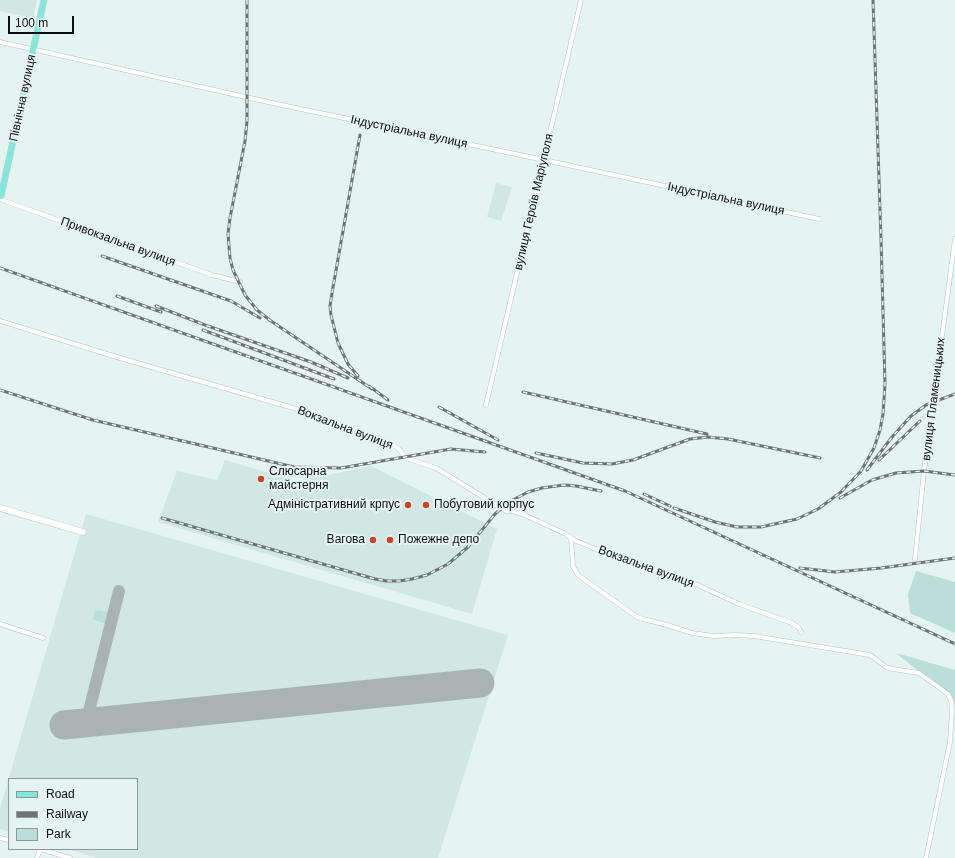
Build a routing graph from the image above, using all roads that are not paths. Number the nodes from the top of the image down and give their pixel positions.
1 (44, 0) edge
2 (581, 0) edge
3 (0, 42) edge
4 (33, 49) junction
5 (544, 160) junction
6 (1, 196) edge
7 (819, 219) dead end
8 (955, 239) edge
9 (240, 282) dead end
10 (0, 321) edge
11 (486, 405) dead end
12 (0, 508) edge
13 (83, 532) dead end
14 (571, 538) junction
15 (915, 559) dead end
16 (0, 624) edge
17 (802, 632) dead end
18 (43, 638) dead end
19 (43, 850) edge
20 (70, 858) edge
21 (926, 858) edge

1 - 4 main road, Північна вулиця
2 - 5 street, вулиця Героїв Маріуполя
3 - 4 street, Індустріальна вулиця
4 - 5 street, Індустріальна вулиця
4 - 6 main road, Північна вулиця
5 - 7 street, Індустріальна вулиця
5 - 11 street, вулиця Героїв Маріуполя
6 - 9 street, Привокзальна вулиця
8 - 15 street, вулиця Пламеницьких
10 - 14 street, Вокзальна вулиця
12 - 13 street
14 - 17 street, Вокзальна вулиця
14 - 21 street
16 - 18 street
19 - 20 street

